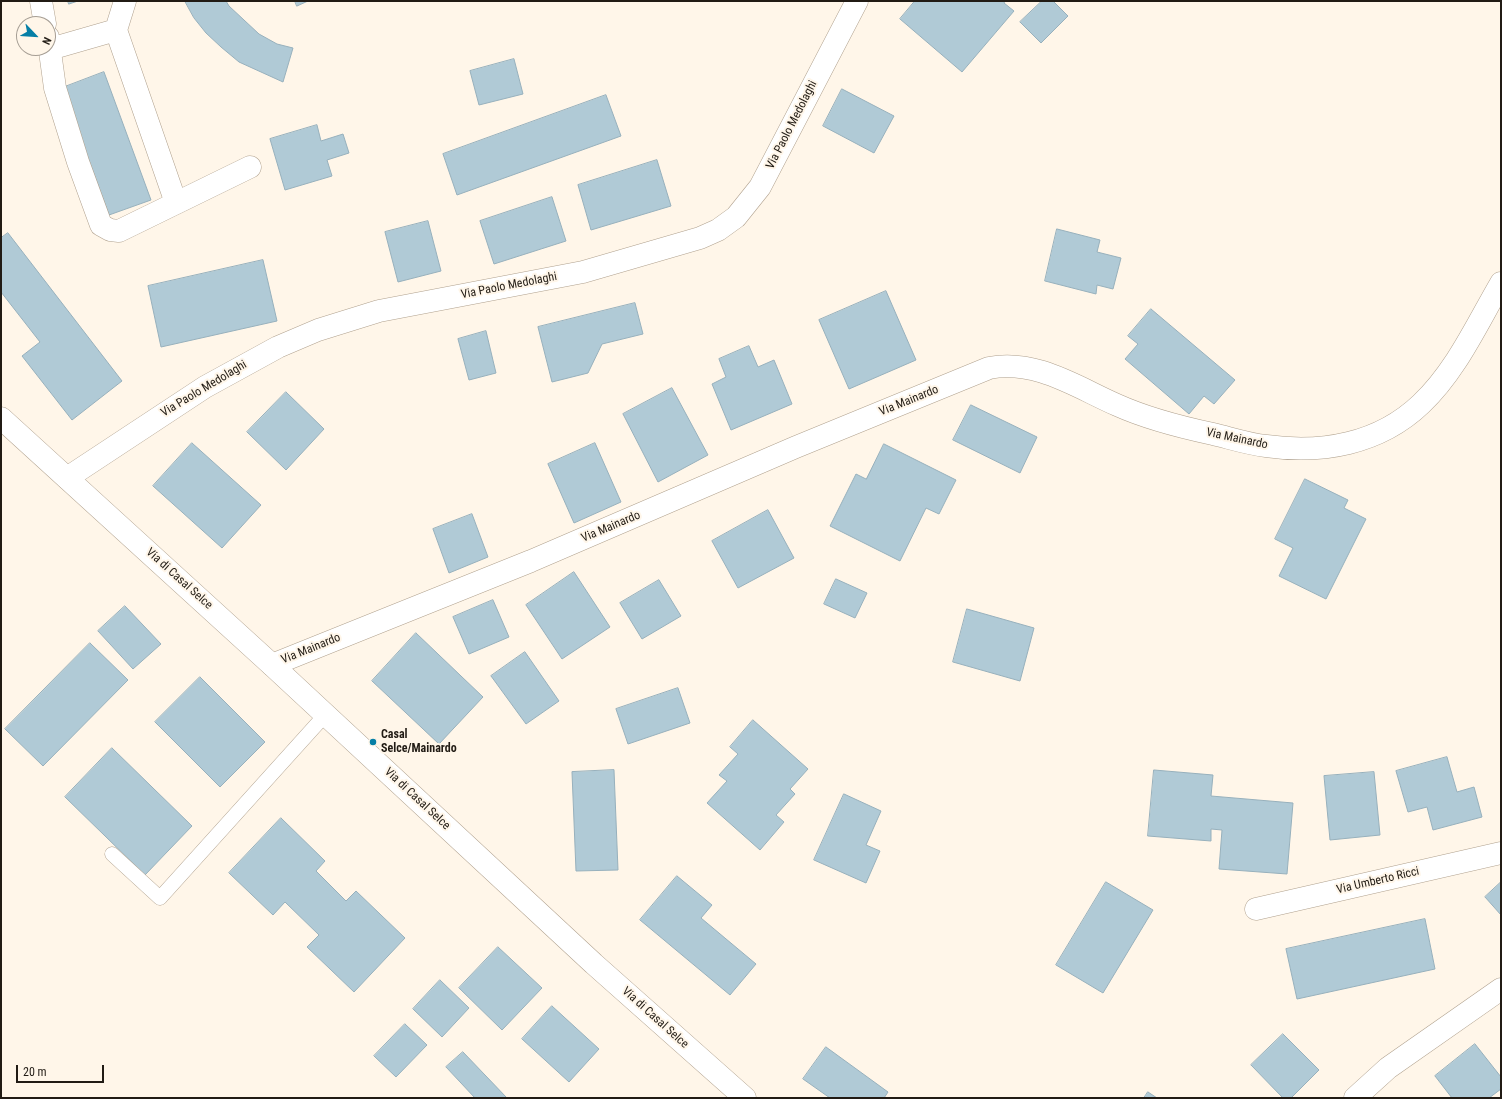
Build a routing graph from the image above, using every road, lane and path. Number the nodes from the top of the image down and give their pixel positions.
1 (41, 1) edge
2 (125, 1) edge
3 (857, 1) edge
4 (44, 16) edge
5 (116, 30) junction
6 (56, 42) edge
7 (51, 56) edge
8 (250, 167) dead end
9 (176, 203) junction
10 (1501, 283) edge
11 (1, 418) edge
12 (67, 478) junction
13 (272, 665) junction
14 (326, 714) junction
15 (1501, 853) edge
16 (112, 854) dead end
17 (1256, 909) dead end
18 (1501, 989) edge
19 (746, 1098) edge
20 (1354, 1098) edge

1 - 4 street
2 - 5 street
3 - 12 street, Via Paolo Medolaghi
5 - 6 street
5 - 9 street
7 - 9 street
8 - 9 street
10 - 13 street, Via Mainardo
11 - 12 street, Via di Casal Selce
12 - 13 street, Via di Casal Selce
13 - 14 street, Via di Casal Selce
14 - 16 lane
14 - 19 street, Via di Casal Selce
15 - 17 street, Via Umberto Ricci
18 - 20 street

